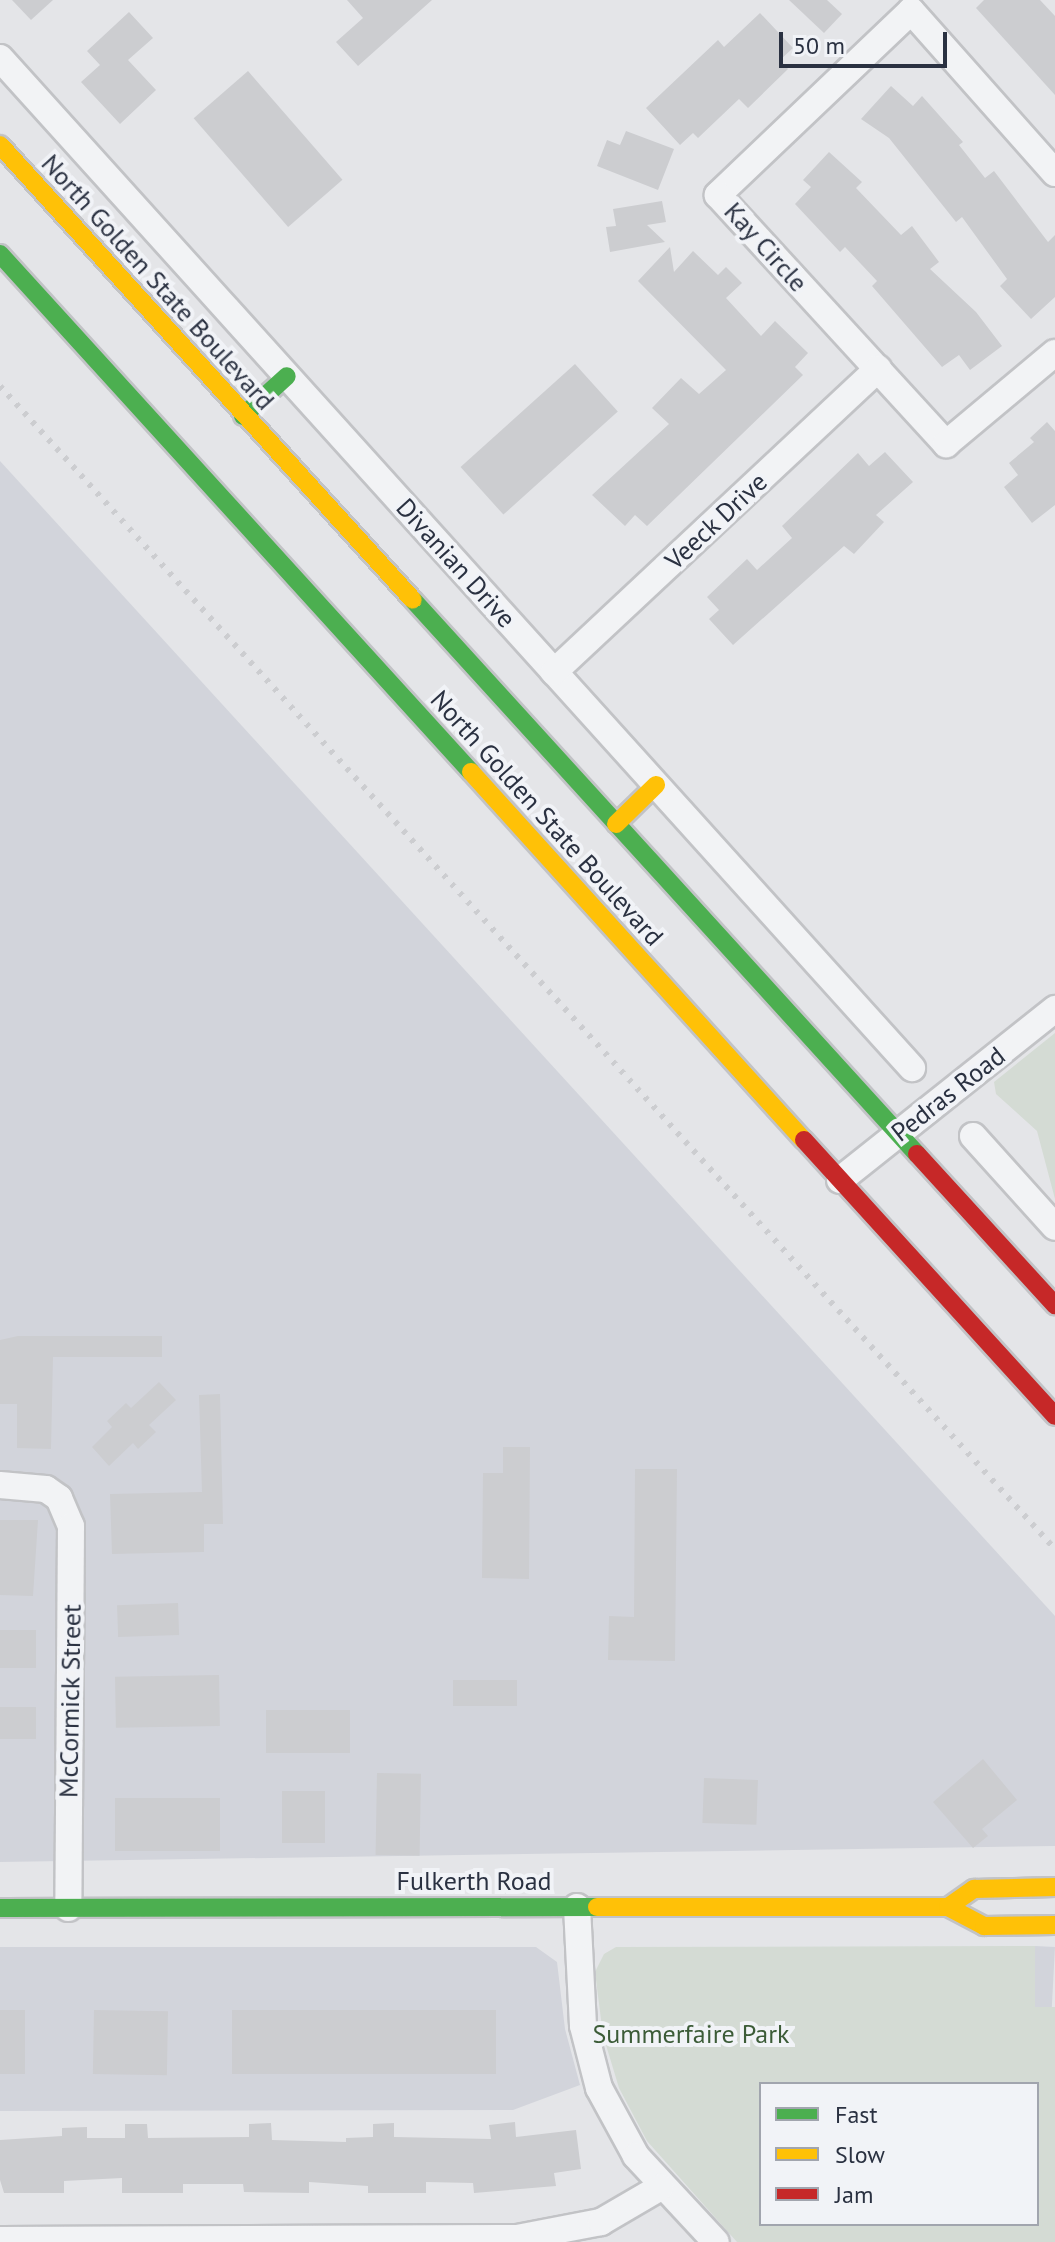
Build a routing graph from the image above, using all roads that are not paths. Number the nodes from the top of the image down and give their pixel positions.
1 (0, 58) edge
2 (0, 145) edge
3 (1055, 173) edge
4 (0, 254) edge
5 (1055, 353) edge
6 (878, 369) junction
7 (287, 376) junction
8 (243, 416) junction
9 (554, 672) junction
10 (656, 785) junction
11 (616, 824) junction
12 (1055, 1009) edge
13 (912, 1068) dead end
14 (899, 1133) junction
15 (973, 1136) dead end
16 (840, 1180) junction
17 (1055, 1227) edge
18 (1055, 1305) edge
19 (1055, 1416) edge
20 (0, 1485) edge
21 (1055, 1887) edge
22 (577, 1907) junction
23 (948, 1907) junction
24 (0, 1908) edge
25 (68, 1908) junction
26 (1055, 1925) edge
27 (661, 2187) junction
28 (0, 2240) edge
29 (195, 2241) edge
30 (716, 2242) edge

1 - 7 street, Divanian Drive
2 - 8 main road, North Golden State Boulevard
3 - 6 street, Kay Circle
4 - 16 main road, North Golden State Boulevard
5 - 6 street, Kay Circle
6 - 9 street, Veeck Drive
7 - 8 main road
7 - 9 street, Divanian Drive
8 - 11 main road, North Golden State Boulevard
9 - 10 street, Divanian Drive
10 - 11 main road
10 - 13 street, Divanian Drive
11 - 14 main road, North Golden State Boulevard
12 - 14 street, Pedras Road
14 - 16 street, Pedras Road
14 - 18 main road, North Golden State Boulevard
15 - 17 street
16 - 19 main road, North Golden State Boulevard
20 - 25 street, McCormick Street
21 - 23 main road, Fulkerth Road
22 - 23 main road, Fulkerth Road
22 - 25 main road, Fulkerth Road
22 - 27 street
23 - 26 main road, Fulkerth Road
24 - 25 main road, Fulkerth Road
27 - 29 street
27 - 30 street
28 - 29 street

